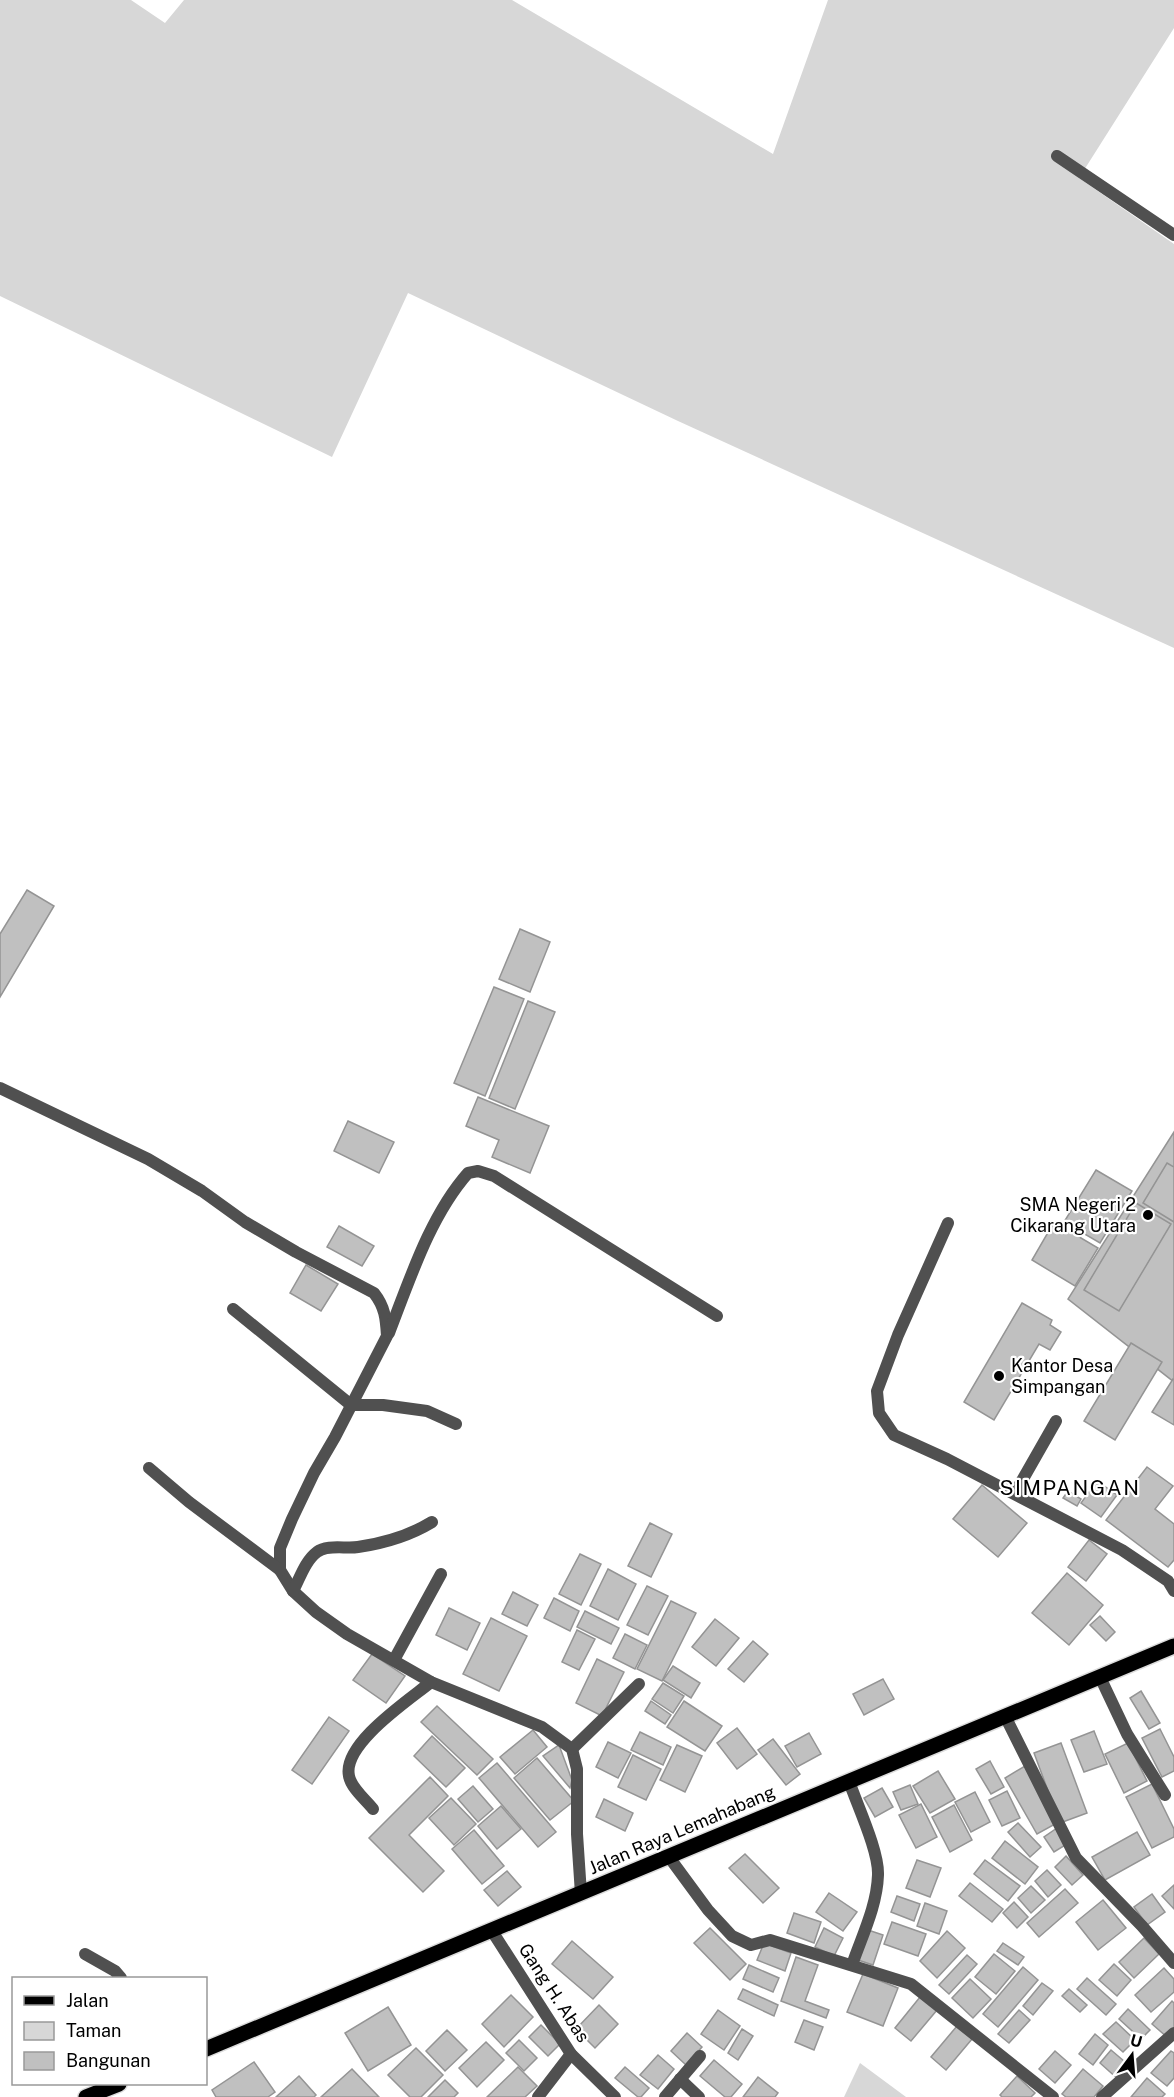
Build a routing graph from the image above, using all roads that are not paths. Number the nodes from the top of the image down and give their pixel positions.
1 (1056, 156) dead end
2 (1174, 236) edge
3 (0, 1088) edge
4 (948, 1223) dead end
5 (233, 1309) dead end
6 (717, 1316) dead end
7 (387, 1336) junction
8 (351, 1405) junction
9 (1056, 1421) dead end
10 (456, 1424) dead end
11 (149, 1468) dead end
12 (1015, 1494) junction
13 (432, 1522) dead end
14 (280, 1570) junction
15 (441, 1574) dead end
16 (293, 1591) junction
17 (1174, 1591) edge
18 (1174, 1646) edge
19 (394, 1660) junction
20 (1100, 1677) junction
21 (431, 1682) junction
22 (639, 1684) dead end
23 (1005, 1716) junction
24 (572, 1749) junction
25 (849, 1781) junction
26 (1165, 1795) dead end
27 (373, 1809) dead end
28 (669, 1857) junction
29 (581, 1894) junction
30 (492, 1931) junction
31 (85, 1954) dead end
32 (1174, 1963) edge
33 (852, 1965) junction
34 (120, 1977) edge
35 (1174, 2033) edge
36 (207, 2049) edge
37 (571, 2054) junction
38 (700, 2056) dead end
39 (680, 2079) junction
40 (116, 2085) edge
41 (86, 2097) edge
42 (538, 2097) edge
43 (615, 2097) edge
44 (665, 2097) edge
45 (699, 2097) edge
46 (1053, 2097) edge
47 (1102, 2097) edge

1 - 2 street
3 - 7 street
4 - 12 street
5 - 8 street
6 - 7 street
7 - 8 street
8 - 10 street
8 - 14 street
9 - 12 street
11 - 14 street
12 - 17 street
13 - 16 street
14 - 16 street
15 - 19 street
16 - 19 street
18 - 20 main road, Jalan Raya Lemahabang
19 - 21 street
20 - 23 main road, Jalan Raya Lemahabang
20 - 26 street
21 - 24 street
21 - 27 street
22 - 24 street
23 - 25 main road, Jalan Raya Lemahabang
23 - 32 street
24 - 29 street
25 - 28 main road, Jalan Raya Lemahabang
25 - 33 street
28 - 29 main road, Jalan Raya Lemahabang
28 - 33 street
29 - 30 main road, Jalan Raya Lemahabang
30 - 36 main road, Jalan Raya Lemahabang
30 - 37 street, Gang H. Abas
31 - 34 street
33 - 46 street
35 - 47 street
37 - 42 street
37 - 43 street, Gang H. Abas
38 - 39 street
39 - 44 street
39 - 45 street
40 - 41 main road

